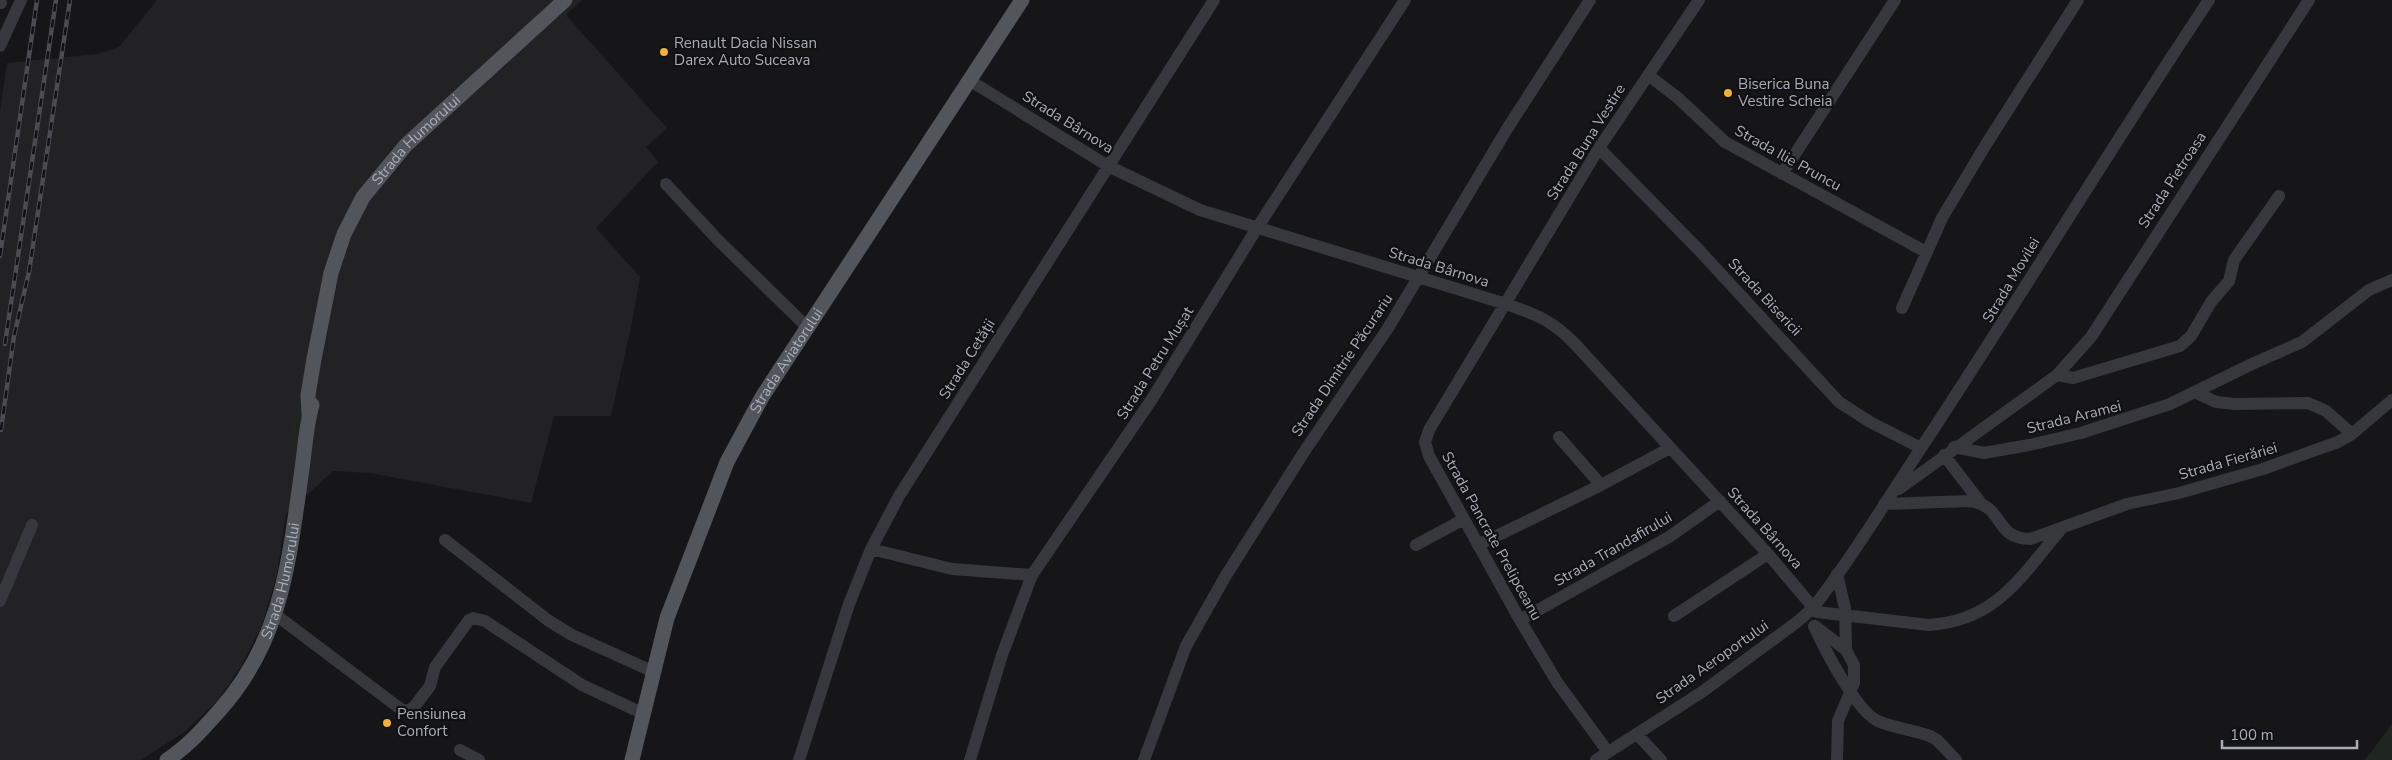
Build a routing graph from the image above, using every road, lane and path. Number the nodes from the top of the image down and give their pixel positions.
1 (21, 0) edge
2 (565, 0) edge
3 (1022, 0) edge
4 (1214, 0) edge
5 (1405, 0) edge
6 (1590, 0) edge
7 (1699, 0) edge
8 (1895, 0) edge
9 (2078, 0) edge
10 (2209, 0) edge
11 (2309, 0) edge
12 (0, 46) edge
13 (1648, 75) junction
14 (969, 80) junction
15 (1599, 148) junction
16 (1108, 166) junction
17 (1782, 174) junction
18 (666, 184) dead end
19 (2279, 196) dead end
20 (1258, 228) junction
21 (1926, 252) junction
22 (1418, 277) junction
23 (2392, 280) edge
24 (1506, 304) junction
25 (1902, 308) dead end
26 (808, 328) junction
27 (2057, 375) junction
28 (2197, 393) junction
29 (2392, 400) edge
30 (2352, 434) junction
31 (1559, 437) dead end
32 (1670, 448) junction
33 (1921, 448) junction
34 (1949, 451) junction
35 (1601, 485) junction
36 (1893, 494) junction
37 (1720, 502) junction
38 (1980, 502) junction
39 (1884, 504) junction
40 (1464, 519) junction
41 (32, 525) dead end
42 (2062, 528) junction
43 (445, 540) dead end
44 (1416, 545) dead end
45 (1478, 545) junction
46 (871, 549) junction
47 (1768, 554) junction
48 (1836, 574) junction
49 (1032, 575) junction
50 (0, 601) edge
51 (1809, 612) junction
52 (276, 615) junction
53 (1846, 615) junction
54 (1674, 616) dead end
55 (1520, 620) junction
56 (1814, 626) junction
57 (1846, 650) junction
58 (652, 671) junction
59 (1851, 691) junction
60 (642, 713) junction
61 (202, 728) junction
62 (1637, 734) junction
63 (460, 750) dead end
64 (1608, 752) junction
65 (154, 760) edge
66 (167, 760) edge
67 (479, 760) edge
68 (632, 760) edge
69 (799, 760) edge
70 (970, 760) edge
71 (1144, 760) edge
72 (1596, 760) edge
73 (1660, 760) edge
74 (1837, 760) edge
75 (1956, 760) edge

1 - 12 street
2 - 52 main road, Strada Humorului
3 - 14 main road, Strada Aviatorului
4 - 16 street, Strada Cetății
5 - 20 street, Strada Petru Mușat
6 - 22 street, Strada Dimitrie Păcurariu
7 - 13 street, Strada Buna Vestire
8 - 17 street
9 - 21 street
10 - 33 street, Strada Movilei
11 - 27 street, Strada Pietroasa
13 - 15 street, Strada Buna Vestire
13 - 17 street, Strada Ilie Pruncu
14 - 16 street, Strada Bârnova
14 - 26 main road, Strada Aviatorului
15 - 24 street, Strada Buna Vestire
15 - 33 street, Strada Bisericii
16 - 20 street, Strada Bârnova
16 - 46 street, Strada Cetății
17 - 21 street, Strada Ilie Pruncu
18 - 26 street
19 - 27 street
20 - 22 street, Strada Bârnova
20 - 49 street, Strada Petru Mușat
21 - 25 street
22 - 24 street, Strada Bârnova
22 - 71 street, Strada Dimitrie Păcurariu
23 - 28 street, Strada Aramei
24 - 32 street, Strada Bârnova
24 - 40 street, Strada Pancrate Prelipceanu
26 - 58 main road, Strada Aviatorului
27 - 34 street, Strada Pietroasa
28 - 30 street
28 - 34 street, Strada Aramei
29 - 30 street, Strada Fierăriei
30 - 42 street, Strada Fierăriei
31 - 35 street
32 - 35 street
32 - 37 street, Strada Bârnova
33 - 36 street, Strada Movilei
34 - 36 street, Strada Pietroasa
34 - 38 street
35 - 45 street
36 - 39 street, Strada Movilei
37 - 47 street, Strada Bârnova
37 - 55 street, Strada Trandafirului
38 - 39 street
38 - 42 street
39 - 48 street, Strada Movilei
40 - 44 street
40 - 45 street, Strada Pancrate Prelipceanu
41 - 50 street
42 - 53 street
43 - 58 street
45 - 55 street, Strada Pancrate Prelipceanu
46 - 49 street
46 - 69 street, Strada Cetății
47 - 51 street, Strada Bârnova
47 - 54 street
48 - 51 street, Strada Aeroportului
48 - 53 street
49 - 70 street, Strada Petru Mușat
51 - 53 street
51 - 56 street
51 - 62 street, Strada Aeroportului
52 - 60 street
52 - 61 main road, Strada Humorului
53 - 57 street
55 - 64 street, Strada Pancrate Prelipceanu
56 - 57 street
56 - 59 street
57 - 59 street
58 - 60 main road, Strada Aviatorului
59 - 74 street
59 - 75 street
60 - 68 main road, Strada Aviatorului
61 - 65 main road, Strada Humorului
61 - 66 main road, Strada Humorului
62 - 64 street, Strada Aeroportului
62 - 73 street
63 - 67 street
64 - 72 street, Strada Aeroportului

